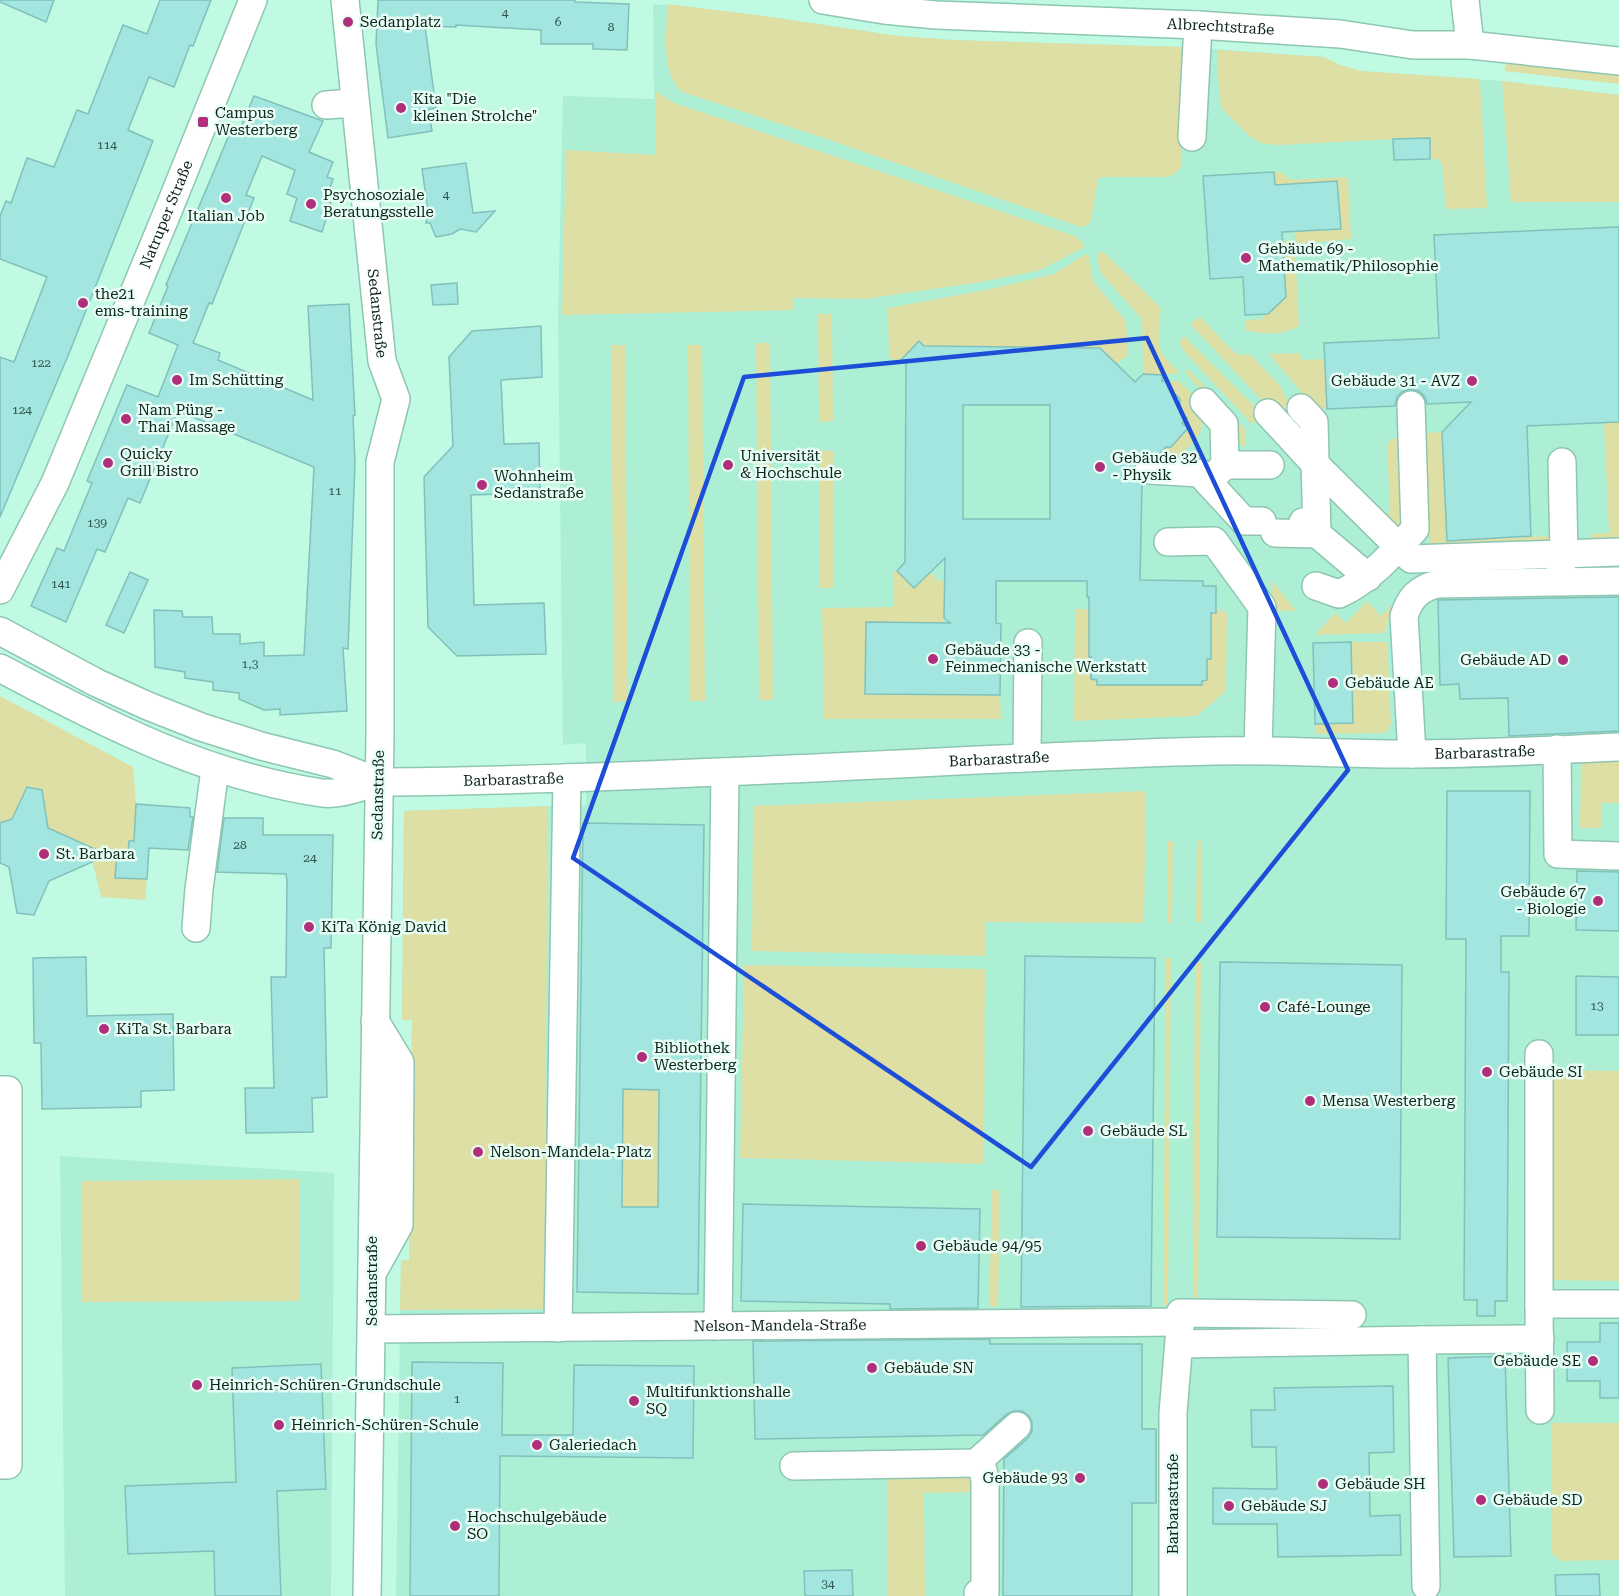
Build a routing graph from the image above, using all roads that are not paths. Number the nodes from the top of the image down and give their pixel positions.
1 (253, 0) edge
2 (345, 0) edge
3 (823, 0) edge
4 (1465, 0) edge
5 (1198, 26) junction
6 (1470, 45) junction
7 (1619, 61) edge
8 (355, 103) junction
9 (326, 105) dead end
10 (1192, 137) dead end
11 (1204, 402) dead end
12 (1411, 405) dead end
13 (1301, 408) dead end
14 (1268, 413) dead end
15 (1562, 462) dead end
16 (1316, 465) junction
17 (1149, 470) dead end
18 (1216, 474) junction
19 (1317, 534) junction
20 (1168, 542) dead end
21 (1398, 547) junction
22 (1619, 552) edge
23 (1564, 554) junction
24 (1368, 577) junction
25 (1619, 581) edge
26 (1557, 582) junction
27 (1316, 586) dead end
28 (0, 590) edge
29 (0, 632) edge
30 (1028, 643) dead end
31 (0, 668) edge
32 (1619, 747) edge
33 (1557, 749) junction
34 (1258, 750) junction
35 (1412, 754) junction
36 (1026, 756) junction
37 (215, 769) junction
38 (726, 772) junction
39 (567, 778) junction
40 (379, 782) junction
41 (1619, 856) edge
42 (196, 928) dead end
43 (1539, 1054) dead end
44 (4, 1090) edge
45 (1539, 1304) junction
46 (1619, 1304) edge
47 (1352, 1315) dead end
48 (718, 1326) junction
49 (1180, 1326) junction
50 (558, 1328) junction
51 (372, 1329) junction
52 (1540, 1339) junction
53 (1422, 1340) junction
54 (1540, 1410) dead end
55 (1017, 1426) dead end
56 (976, 1463) junction
57 (4, 1465) edge
58 (794, 1466) dead end
59 (1426, 1586) dead end
60 (983, 1594) edge
61 (367, 1596) edge
62 (1173, 1596) edge

1 - 28 street, Natruper Straße
2 - 8 street, Sedanstraße
3 - 5 street, Albrechtstraße
4 - 6 street
5 - 6 street, Albrechtstraße
5 - 10 street
6 - 7 street, Albrechtstraße
8 - 9 street
8 - 40 street, Sedanstraße
11 - 18 street
12 - 21 street
13 - 16 street
14 - 16 street
15 - 23 street
16 - 18 street
16 - 19 street
16 - 21 street
17 - 18 street
18 - 19 street
19 - 24 street
20 - 34 street
21 - 23 street
21 - 24 street
22 - 23 street
23 - 26 street
24 - 27 street
25 - 26 street
26 - 35 street
29 - 40 street, Barbarastraße
30 - 36 street
31 - 37 street, Barbarastraße
32 - 33 street, Barbarastraße
33 - 35 street, Barbarastraße
33 - 41 street
34 - 35 street, Barbarastraße
34 - 36 street, Barbarastraße
36 - 38 street, Barbarastraße
37 - 40 street, Barbarastraße
37 - 42 street
38 - 39 street, Barbarastraße
38 - 48 street
39 - 40 street, Barbarastraße
39 - 50 street
40 - 51 street, Sedanstraße
43 - 45 street
44 - 57 street
45 - 46 street
45 - 52 street
47 - 49 street
48 - 49 street, Nelson-Mandela-Straße
48 - 50 street, Nelson-Mandela-Straße
49 - 53 street
49 - 62 street, Barbarastraße
50 - 51 street, Nelson-Mandela-Straße
51 - 61 street, Sedanstraße
52 - 53 street
52 - 54 street
53 - 59 street
55 - 56 street
56 - 58 street
56 - 60 street

